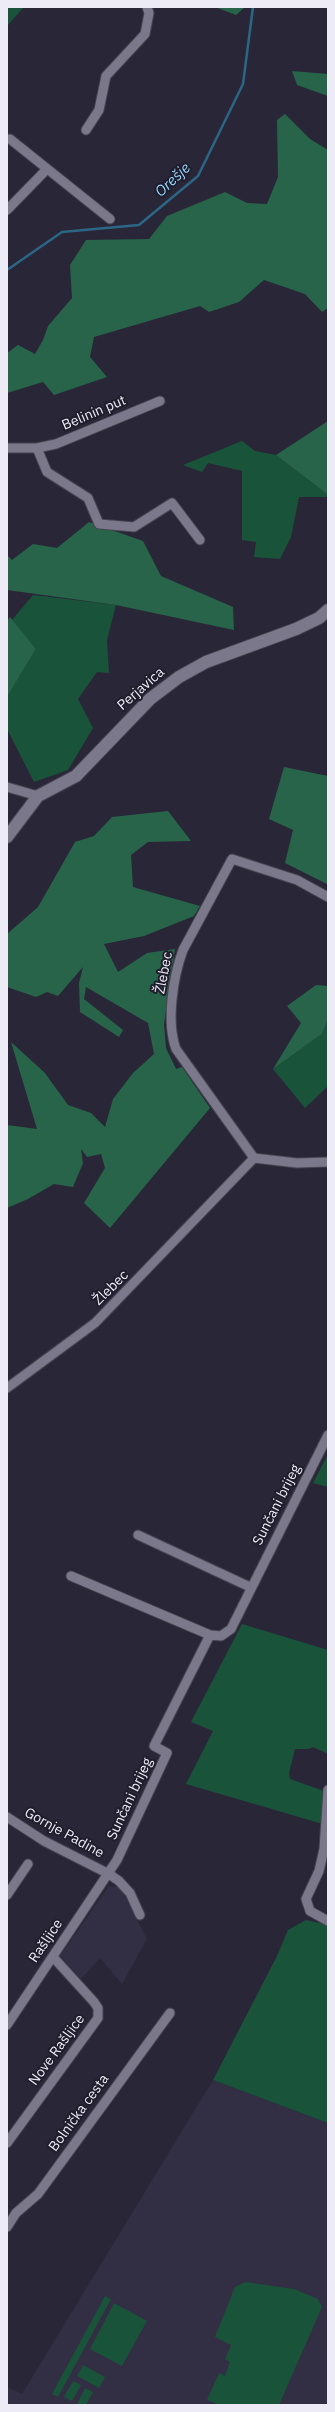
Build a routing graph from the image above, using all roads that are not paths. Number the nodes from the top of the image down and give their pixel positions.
1 (147, 7) edge
2 (86, 130) dead end
3 (10, 139) dead end
4 (46, 169) junction
5 (7, 210) edge
6 (110, 219) dead end
7 (160, 401) dead end
8 (7, 448) edge
9 (37, 448) junction
10 (200, 540) dead end
11 (328, 610) edge
12 (7, 787) edge
13 (38, 796) junction
14 (7, 837) edge
15 (328, 897) edge
16 (254, 1158) junction
17 (328, 1162) edge
18 (7, 1388) edge
19 (328, 1435) edge
20 (138, 1535) dead end
21 (71, 1576) dead end
22 (250, 1587) junction
23 (210, 1634) junction
24 (328, 1790) edge
25 (7, 1817) edge
26 (28, 1864) dead end
27 (109, 1874) junction
28 (7, 1895) edge
29 (140, 1915) dead end
30 (328, 1921) edge
31 (53, 1956) junction
32 (170, 2013) dead end
33 (7, 2025) edge
34 (7, 2143) edge
35 (7, 2227) edge

1 - 2 street
3 - 4 street
4 - 5 street
4 - 6 street
7 - 9 street, Belinin put
8 - 9 street, Belinin put
9 - 10 street
11 - 13 street, Perjavica
12 - 13 street
13 - 14 street, Perjavica
15 - 16 street, Žlebec
16 - 17 street
16 - 18 street, Žlebec
19 - 22 street, Sunčani brijeg
20 - 22 street
21 - 23 street
22 - 23 street, Sunčani brijeg
23 - 27 street, Sunčani brijeg
24 - 30 street
25 - 27 street, Gornje Padine
26 - 28 street
27 - 29 street, Gornje Padine
27 - 31 street, Rašljice
31 - 33 street, Rašljice
31 - 34 street, Nove Rašljice
32 - 35 street, Bolnička cesta

